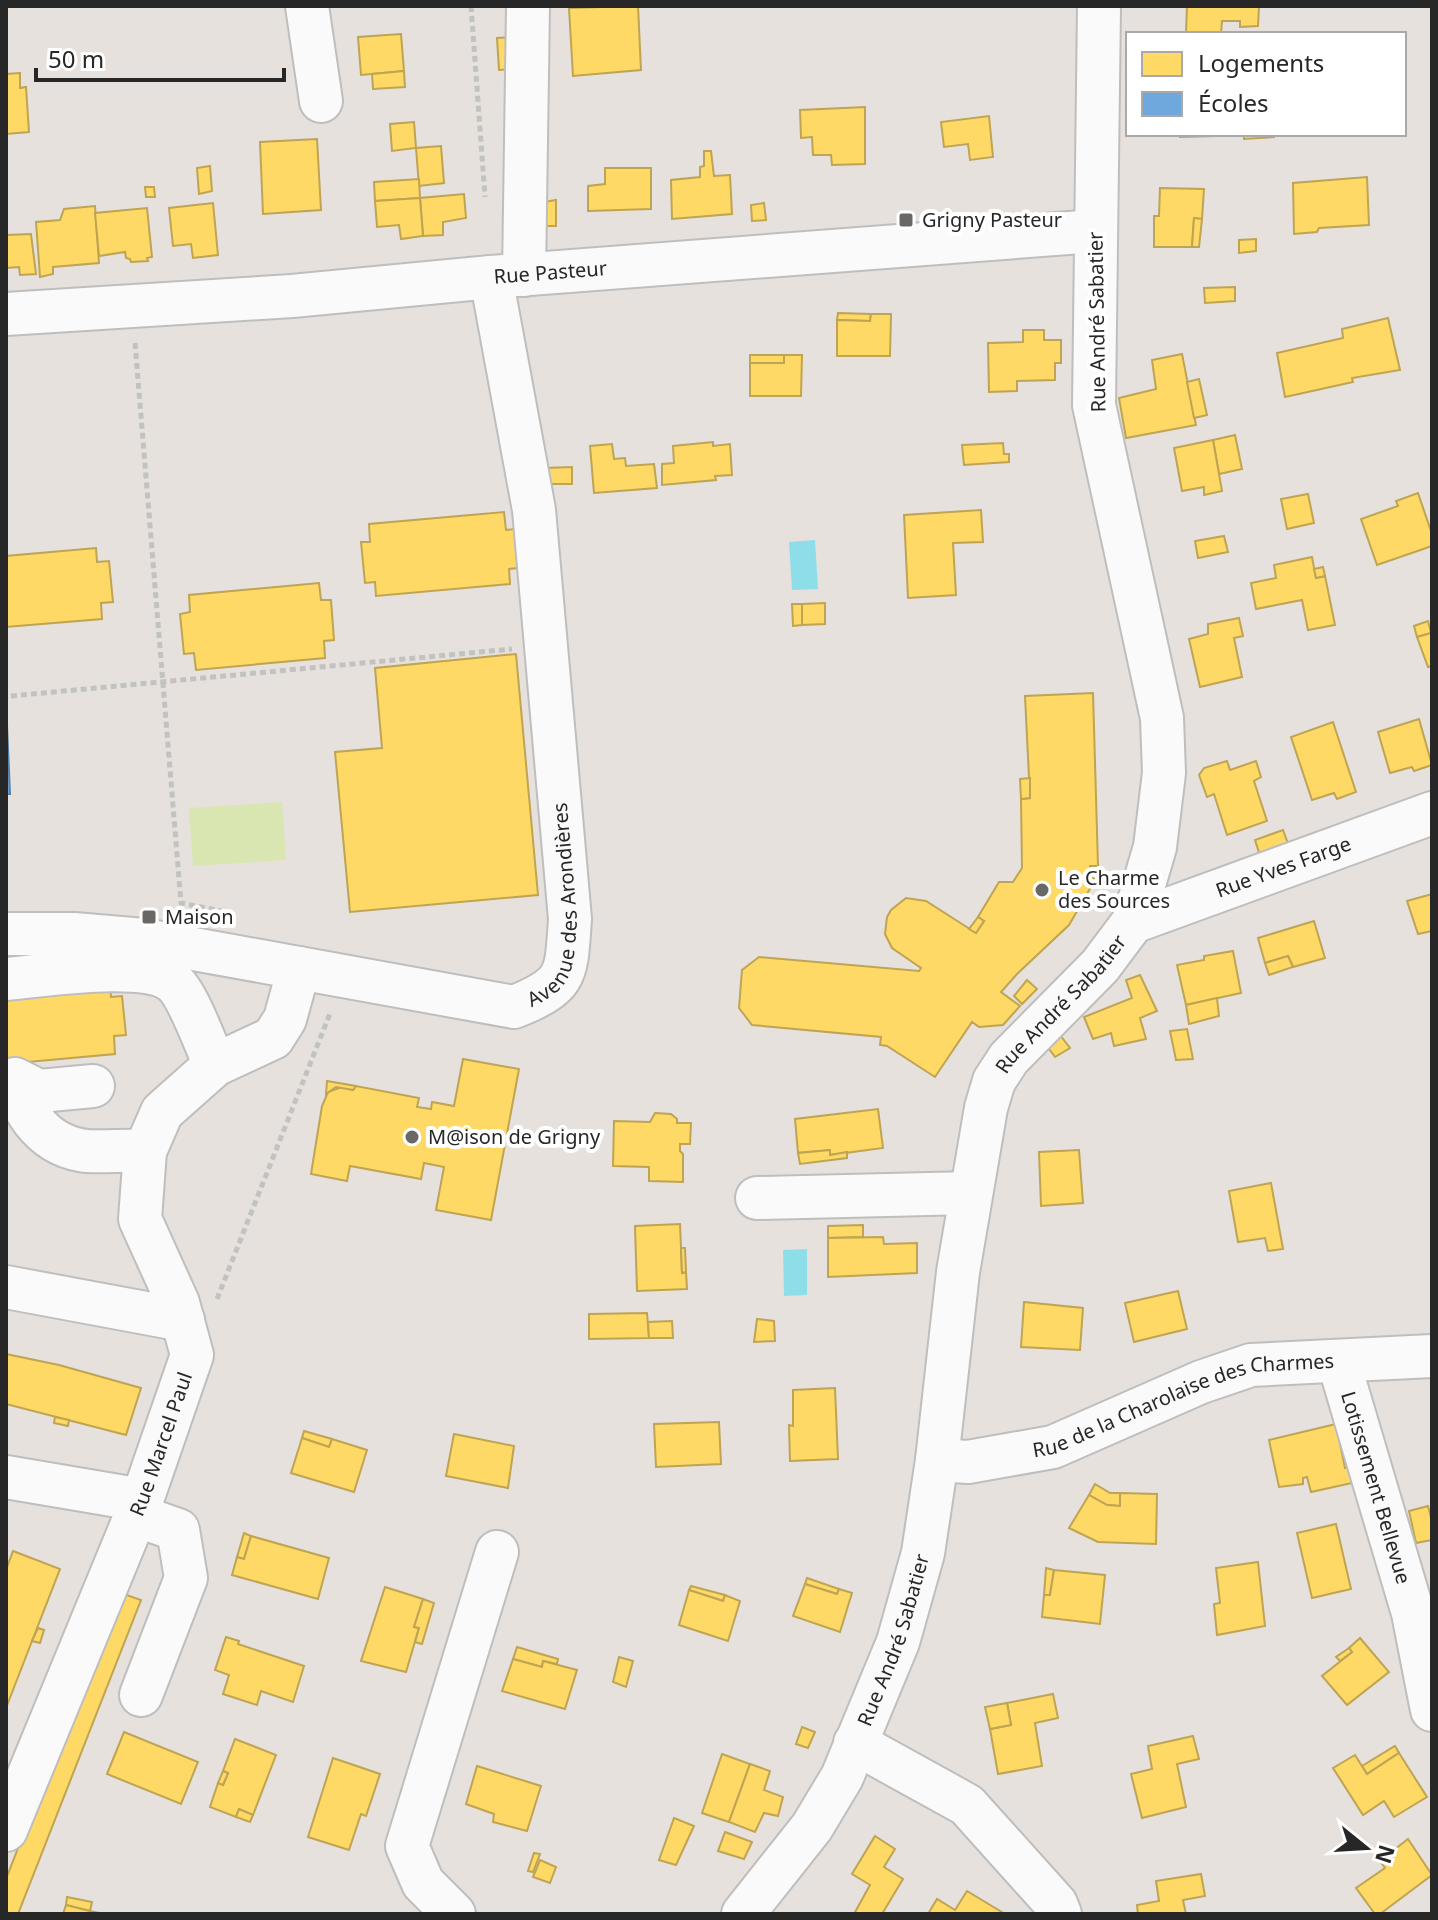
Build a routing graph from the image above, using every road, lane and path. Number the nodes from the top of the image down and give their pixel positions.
1 (307, 6) edge
2 (471, 6) edge
3 (528, 6) edge
4 (1099, 6) edge
5 (321, 101) dead end
6 (485, 202) dead end
7 (1095, 231) junction
8 (508, 276) junction
9 (132, 306) junction
10 (6, 314) edge
11 (546, 646) junction
12 (163, 682) junction
13 (11, 696) dead end
14 (1432, 813) edge
15 (178, 871) dead end
16 (1133, 922) junction
17 (6, 934) edge
18 (299, 968) junction
19 (345, 977) junction
20 (6, 979) edge
21 (215, 1065) junction
22 (93, 1086) dead end
23 (145, 1151) junction
24 (971, 1193) junction
25 (757, 1198) dead end
26 (6, 1287) edge
27 (198, 1315) junction
28 (1432, 1356) edge
29 (1339, 1363) junction
30 (937, 1460) junction
31 (6, 1477) edge
32 (138, 1507) junction
33 (497, 1552) dead end
34 (1422, 1613) edge
35 (141, 1695) dead end
36 (1432, 1710) edge
37 (855, 1743) junction
38 (6, 1830) edge
39 (454, 1914) edge
40 (743, 1914) edge
41 (1060, 1914) edge

1 - 5 street
2 - 6 path
3 - 8 street, Avenue des Arondières
4 - 7 street, Rue André Sabatier
7 - 8 street, Rue Pasteur
7 - 16 street, Rue André Sabatier
8 - 9 street, Rue Pasteur
8 - 11 street, Avenue des Arondières
9 - 10 street, Rue Pasteur
9 - 12 path
11 - 12 path
11 - 19 street, Avenue des Arondières
12 - 13 path
12 - 15 path
14 - 16 street, Rue Yves Farge
16 - 24 street, Rue André Sabatier
17 - 18 street, Avenue des Arondières
18 - 19 street, Avenue des Arondières
18 - 21 street, Rue Marcel Paul
19 - 27 path
20 - 21 street
21 - 23 street, Rue Marcel Paul
22 - 23 street
23 - 27 street, Rue Marcel Paul
24 - 25 street
24 - 30 street, Rue André Sabatier
26 - 27 street
27 - 32 street, Rue Marcel Paul
28 - 29 street, Rue de la Charolaise des Charmes
29 - 30 street, Rue de la Charolaise des Charmes
29 - 34 street, Lotissement Bellevue
30 - 37 street, Rue André Sabatier
31 - 32 street
32 - 35 street
32 - 38 street, Rue Marcel Paul
33 - 39 street
34 - 36 street, Lotissement Bellevue
37 - 40 street, Rue André Sabatier
37 - 41 street

